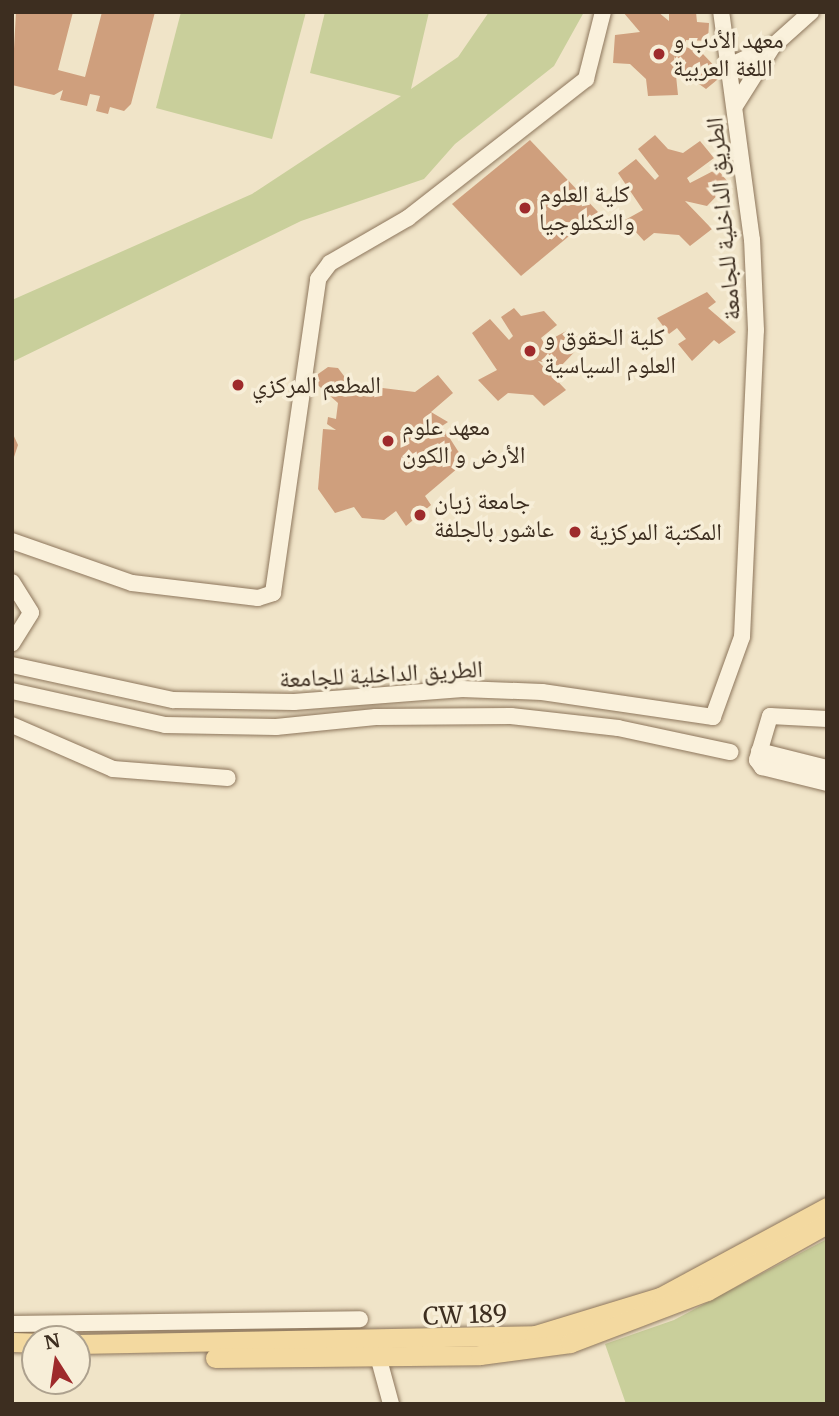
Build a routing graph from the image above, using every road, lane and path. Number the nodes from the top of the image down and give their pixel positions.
1 (603, 12) edge
2 (721, 12) edge
3 (811, 12) edge
4 (773, 46) junction
5 (731, 65) junction
6 (735, 106) junction
7 (12, 541) edge
8 (12, 582) edge
9 (12, 644) edge
10 (12, 665) edge
11 (12, 691) edge
12 (827, 719) edge
13 (12, 725) edge
14 (759, 751) junction
15 (730, 752) dead end
16 (827, 768) edge
17 (228, 778) dead end
18 (827, 783) edge
19 (827, 1207) edge
20 (827, 1224) edge
21 (360, 1319) dead end
22 (12, 1324) edge
23 (91, 1344) edge
24 (91, 1356) edge
25 (378, 1356) junction
26 (391, 1404) edge

1 - 7 street
2 - 5 street, الطريق الداخلية للجامعة
3 - 4 street
4 - 5 street
4 - 6 street
5 - 6 street, الطريق الداخلية للجامعة
6 - 10 street, الطريق الداخلية للجامعة
8 - 9 street
11 - 15 street
12 - 14 street
13 - 17 street
14 - 16 street
14 - 18 street
19 - 23 main road, CW 189
20 - 25 main road, CW 189
21 - 22 street
24 - 25 main road, CW 189
25 - 26 street

